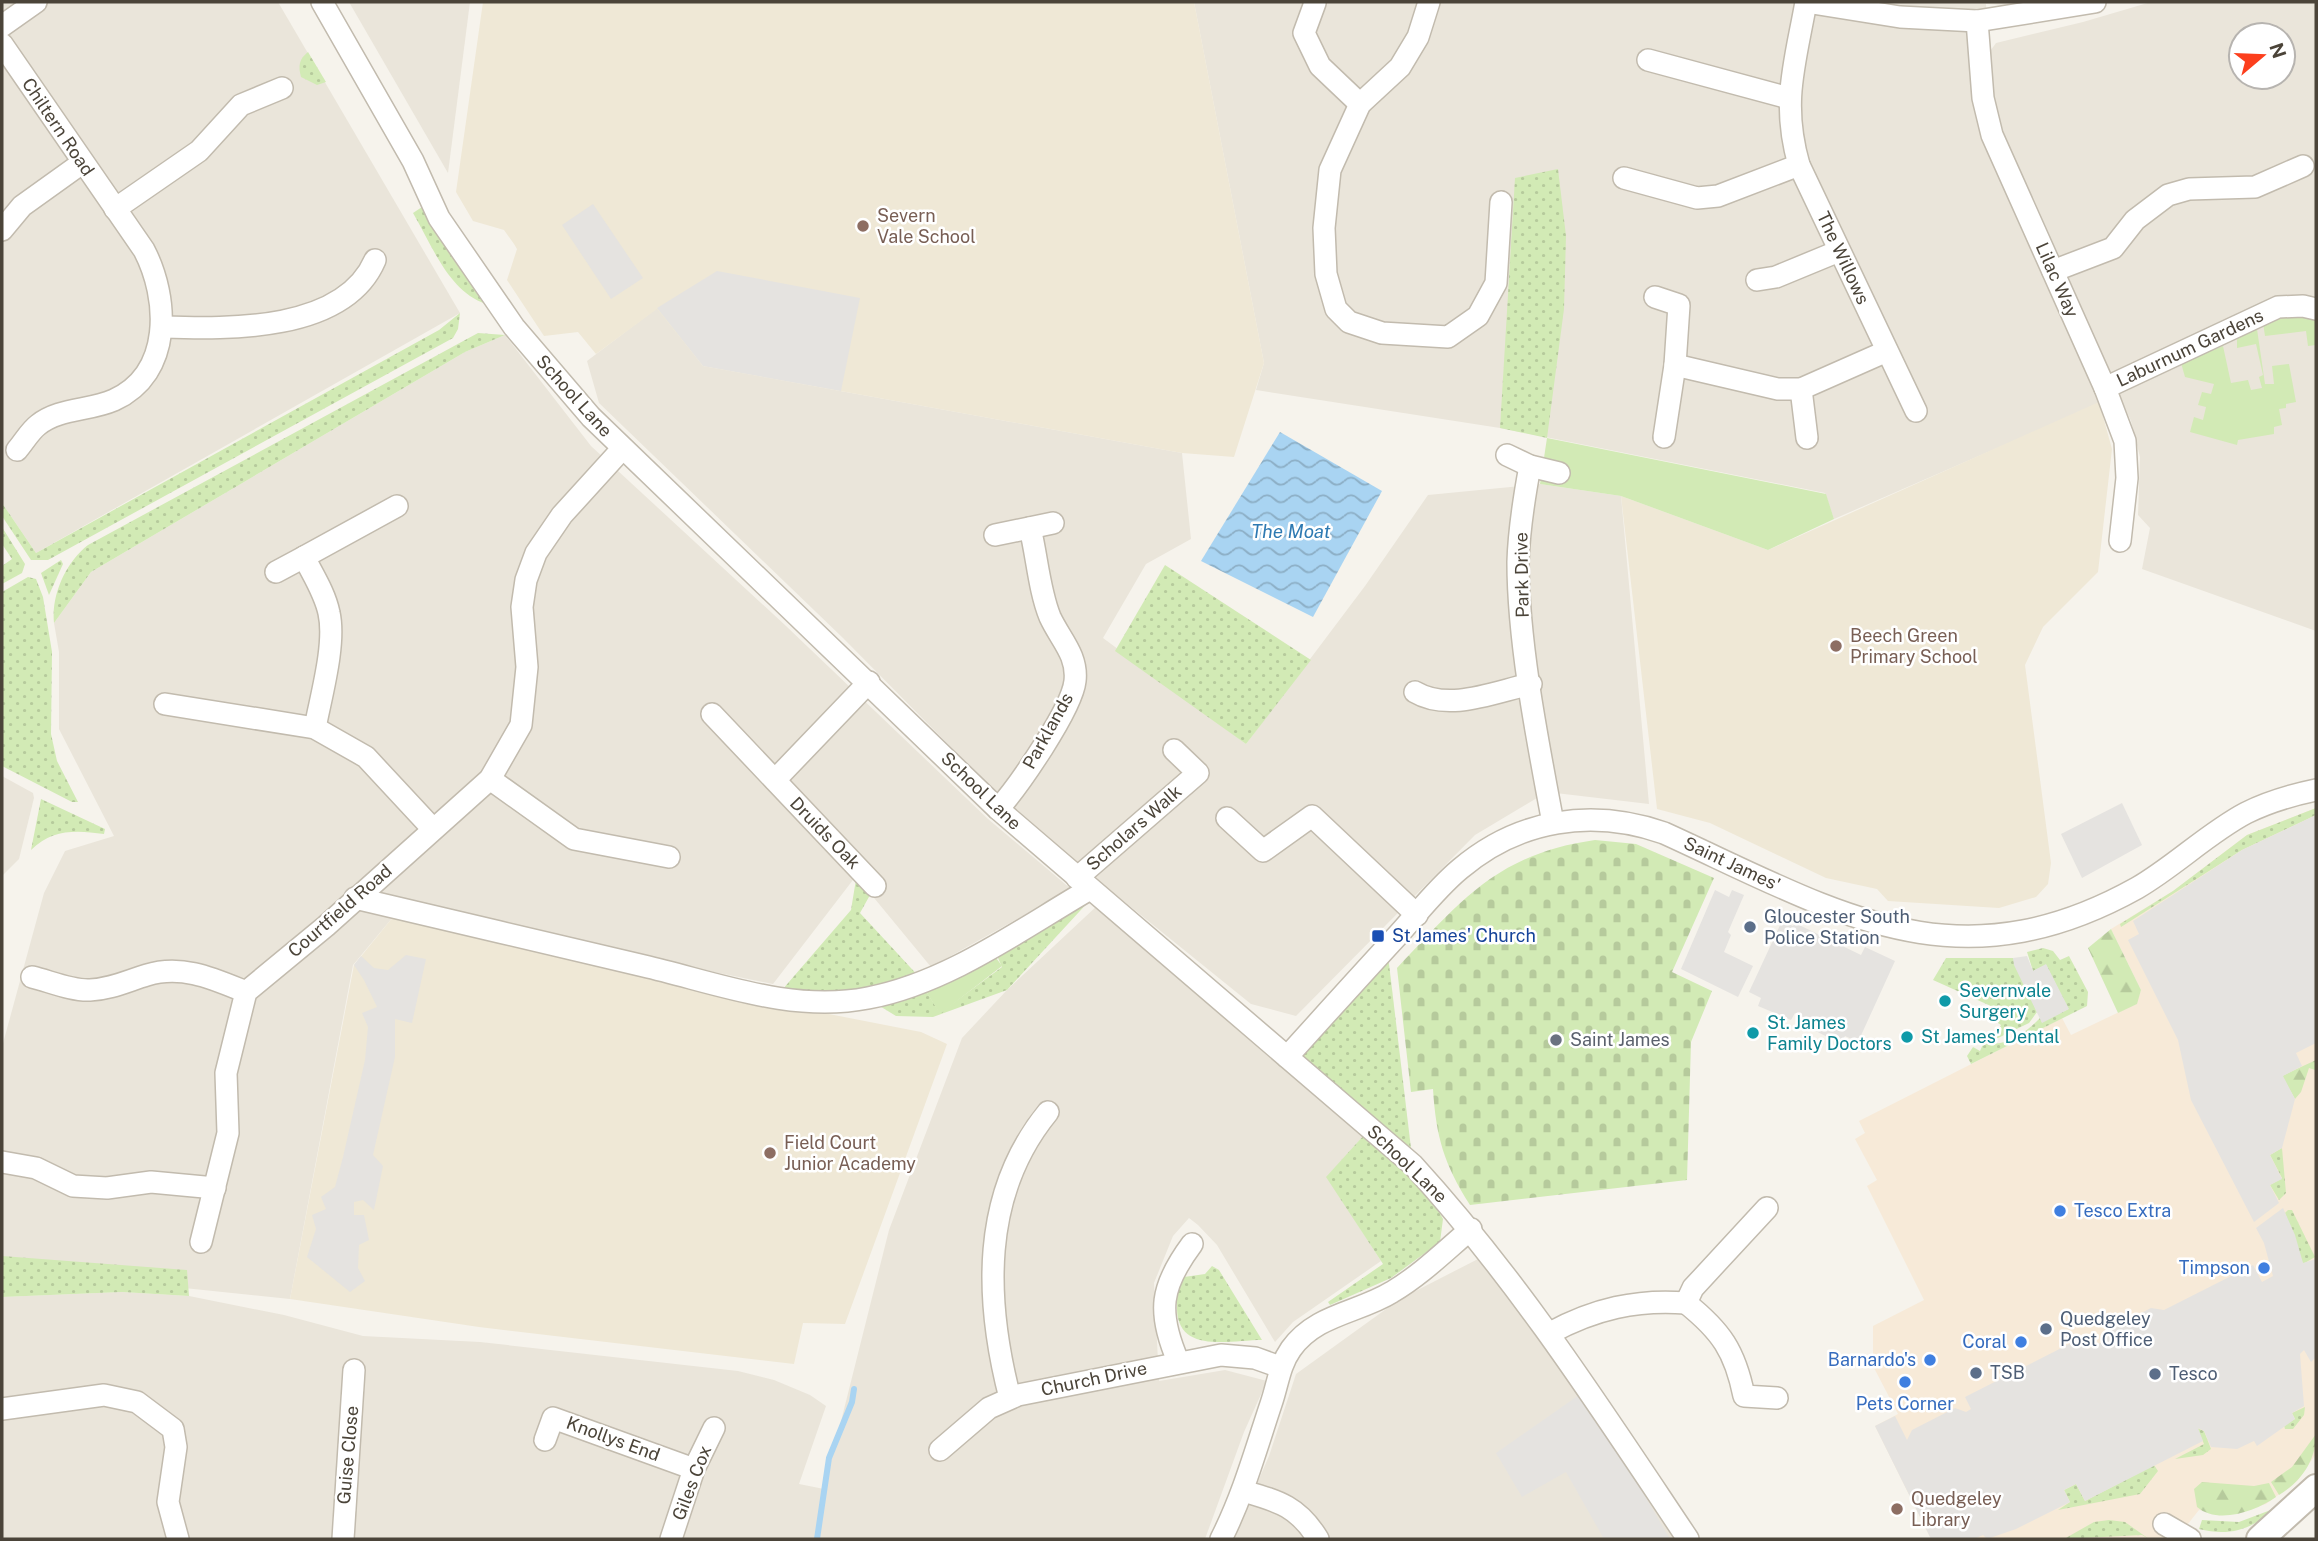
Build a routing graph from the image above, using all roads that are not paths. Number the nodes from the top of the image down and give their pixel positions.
1 (36, 2) edge
2 (322, 2) edge
3 (1429, 2) edge
4 (1806, 2) edge
5 (2095, 2) edge
6 (1315, 3) edge
7 (1977, 21) junction
8 (2, 26) edge
9 (2, 44) edge
10 (1648, 60) dead end
11 (282, 88) dead end
12 (1788, 98) junction
13 (1360, 104) junction
14 (82, 163) junction
15 (1799, 165) junction
16 (2303, 166) dead end
17 (1624, 178) dead end
18 (1501, 202) dead end
19 (115, 209) junction
20 (2, 230) edge
21 (1839, 251) junction
22 (376, 260) dead end
23 (2053, 271) junction
24 (1757, 279) dead end
25 (1655, 297) dead end
26 (2316, 309) edge
27 (163, 327) junction
28 (1887, 351) junction
29 (1675, 365) junction
30 (1801, 388) junction
31 (2105, 388) junction
32 (1916, 411) dead end
33 (1664, 437) dead end
34 (1807, 438) dead end
35 (622, 449) junction
36 (18, 450) dead end
37 (1507, 455) dead end
38 (1530, 466) junction
39 (1559, 473) dead end
40 (397, 506) dead end
41 (1054, 523) dead end
42 (1031, 528) junction
43 (995, 535) dead end
44 (2120, 541) dead end
45 (304, 557) junction
46 (276, 572) dead end
47 (869, 682) junction
48 (1531, 684) junction
49 (1415, 692) dead end
50 (165, 704) dead end
51 (712, 714) dead end
52 (315, 728) junction
53 (1174, 750) dead end
54 (490, 779) junction
55 (775, 780) junction
56 (2316, 790) edge
57 (998, 809) junction
58 (1227, 818) dead end
59 (1553, 823) junction
60 (432, 828) junction
61 (670, 857) dead end
62 (1084, 883) junction
63 (876, 886) dead end
64 (355, 898) junction
65 (1417, 915) junction
66 (32, 977) dead end
67 (246, 992) junction
68 (1287, 1057) junction
69 (1048, 1112) dead end
70 (2, 1162) edge
71 (215, 1188) junction
72 (1767, 1208) dead end
73 (1471, 1229) junction
74 (201, 1242) dead end
75 (1192, 1244) dead end
76 (1686, 1303) junction
77 (1550, 1333) junction
78 (1178, 1361) junction
79 (1280, 1367) junction
80 (354, 1370) dead end
81 (1010, 1398) junction
82 (1777, 1398) dead end
83 (2, 1409) edge
84 (714, 1428) dead end
85 (545, 1440) dead end
86 (940, 1450) dead end
87 (694, 1469) junction
88 (2316, 1488) edge
89 (1243, 1491) junction
90 (177, 1539) edge
91 (343, 1539) edge
92 (671, 1539) edge
93 (1221, 1539) edge
94 (1318, 1539) edge
95 (1688, 1539) edge
96 (2168, 1539) edge
97 (2190, 1539) edge
98 (2260, 1539) edge

1 - 8 street
2 - 35 street, School Lane
3 - 13 street
4 - 7 street
4 - 12 street, The Willows
5 - 7 street
6 - 13 street
7 - 23 street, Lilac Way
9 - 14 street, Chiltern Road
10 - 12 street
11 - 19 street
12 - 15 street, The Willows
13 - 18 street
14 - 19 street, Chiltern Road
14 - 20 street
15 - 17 street
15 - 21 street, The Willows
16 - 23 street
19 - 27 street, Chiltern Road
21 - 24 street
21 - 28 street, The Willows
22 - 27 street
23 - 31 street, Lilac Way
25 - 29 street
26 - 31 street, Laburnum Gardens
27 - 36 street, Chiltern Road
28 - 30 street
28 - 32 street, The Willows
29 - 30 street
29 - 33 street
30 - 34 street
31 - 44 street, Lilac Way
35 - 47 street, School Lane
35 - 54 street, Courtfield Road
37 - 38 street
38 - 39 street
38 - 48 street, Park Drive
40 - 45 street
41 - 42 street
42 - 43 street
42 - 57 street, Parklands
45 - 46 street
45 - 52 street
47 - 55 street
47 - 57 street, School Lane
48 - 49 street
48 - 59 street, Park Drive
50 - 52 street
51 - 55 street, Druids Oak
52 - 60 street
53 - 62 street, Scholars Walk
54 - 60 street, Courtfield Road
54 - 61 street
55 - 63 street, Druids Oak
56 - 59 street, Saint James'
57 - 62 street, School Lane
58 - 65 street
59 - 65 street, Saint James'
60 - 64 street, Courtfield Road
62 - 64 street
62 - 68 street, School Lane
64 - 67 street, Courtfield Road
65 - 68 street, Saint James'
66 - 67 street
67 - 71 street
68 - 73 street, School Lane
69 - 81 street
70 - 71 street
71 - 74 street
72 - 76 street
73 - 77 street, School Lane
73 - 79 street
75 - 78 street
76 - 77 street
76 - 82 street
77 - 95 street, School Lane
78 - 79 street, Church Drive
78 - 81 street, Church Drive
79 - 89 street
80 - 91 street, Guise Close
81 - 86 street, Church Drive
83 - 90 street
84 - 87 street, Giles Cox
85 - 87 street, Knollys End
87 - 92 street, Giles Cox
88 - 98 street
89 - 93 street
89 - 94 street
96 - 97 street

